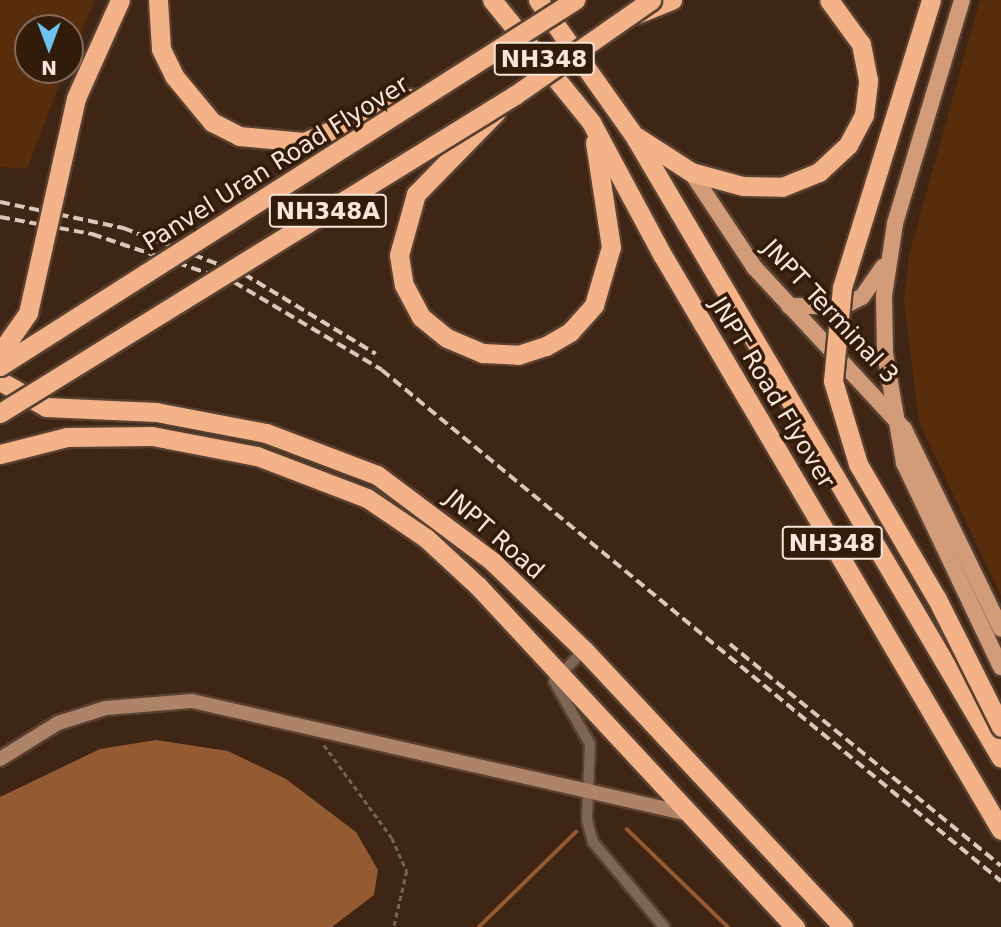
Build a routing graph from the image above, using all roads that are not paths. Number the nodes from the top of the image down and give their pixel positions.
1 (120, 0) edge
2 (158, 0) edge
3 (492, 0) edge
4 (538, 0) edge
5 (575, 0) edge
6 (651, 0) edge
7 (671, 0) edge
8 (829, 0) edge
9 (931, 0) edge
10 (962, 0) edge
11 (628, 17) junction
12 (490, 60) junction
13 (515, 95) junction
14 (591, 122) junction
15 (633, 134) junction
16 (691, 172) junction
17 (887, 260) junction
18 (786, 305) junction
19 (0, 353) edge
20 (0, 366) edge
21 (0, 381) edge
22 (67, 412) junction
23 (891, 412) junction
24 (0, 413) edge
25 (67, 436) junction
26 (0, 453) edge
27 (1001, 629) edge
28 (584, 650) junction
29 (1001, 667) edge
30 (557, 673) junction
31 (1001, 727) edge
32 (1001, 758) edge
33 (0, 759) edge
34 (589, 788) junction
35 (689, 814) junction
36 (1001, 830) edge
37 (664, 927) edge
38 (795, 927) edge
39 (843, 927) edge

1 - 19 highway, bridge
2 - 12 highway, bridge
3 - 14 highway, NH348
4 - 15 highway, NH348
5 - 12 highway, Panvel Uran Road Flyover / NH348A, bridge
6 - 11 highway, NH348A, bridge
7 - 11 highway, bridge
8 - 16 highway
9 - 31 highway, bridge
10 - 17 main road
11 - 13 highway, NH348A, bridge
12 - 20 highway, Panvel Uran Road Flyover / NH348A, bridge
13 - 14 highway, bridge
13 - 24 highway, NH348A, bridge
14 - 36 highway, JNPT Road Flyover / NH348
15 - 16 highway
15 - 32 highway, JNPT Road Flyover / NH348
16 - 18 main road, JNPT Terminal 3
17 - 18 main road
17 - 23 main road
18 - 23 main road, JNPT Terminal 3
21 - 22 highway, JNPT Road
22 - 25 highway
22 - 28 highway, JNPT Road
23 - 27 main road, JNPT Terminal 3
23 - 29 main road, JNPT Terminal 3
25 - 26 highway, JNPT Road
25 - 30 highway, JNPT Road
28 - 30 street
28 - 39 highway, JNPT Road
30 - 34 street
30 - 35 highway, JNPT Road
33 - 34 street
34 - 35 street
34 - 37 street
35 - 38 highway, JNPT Road

